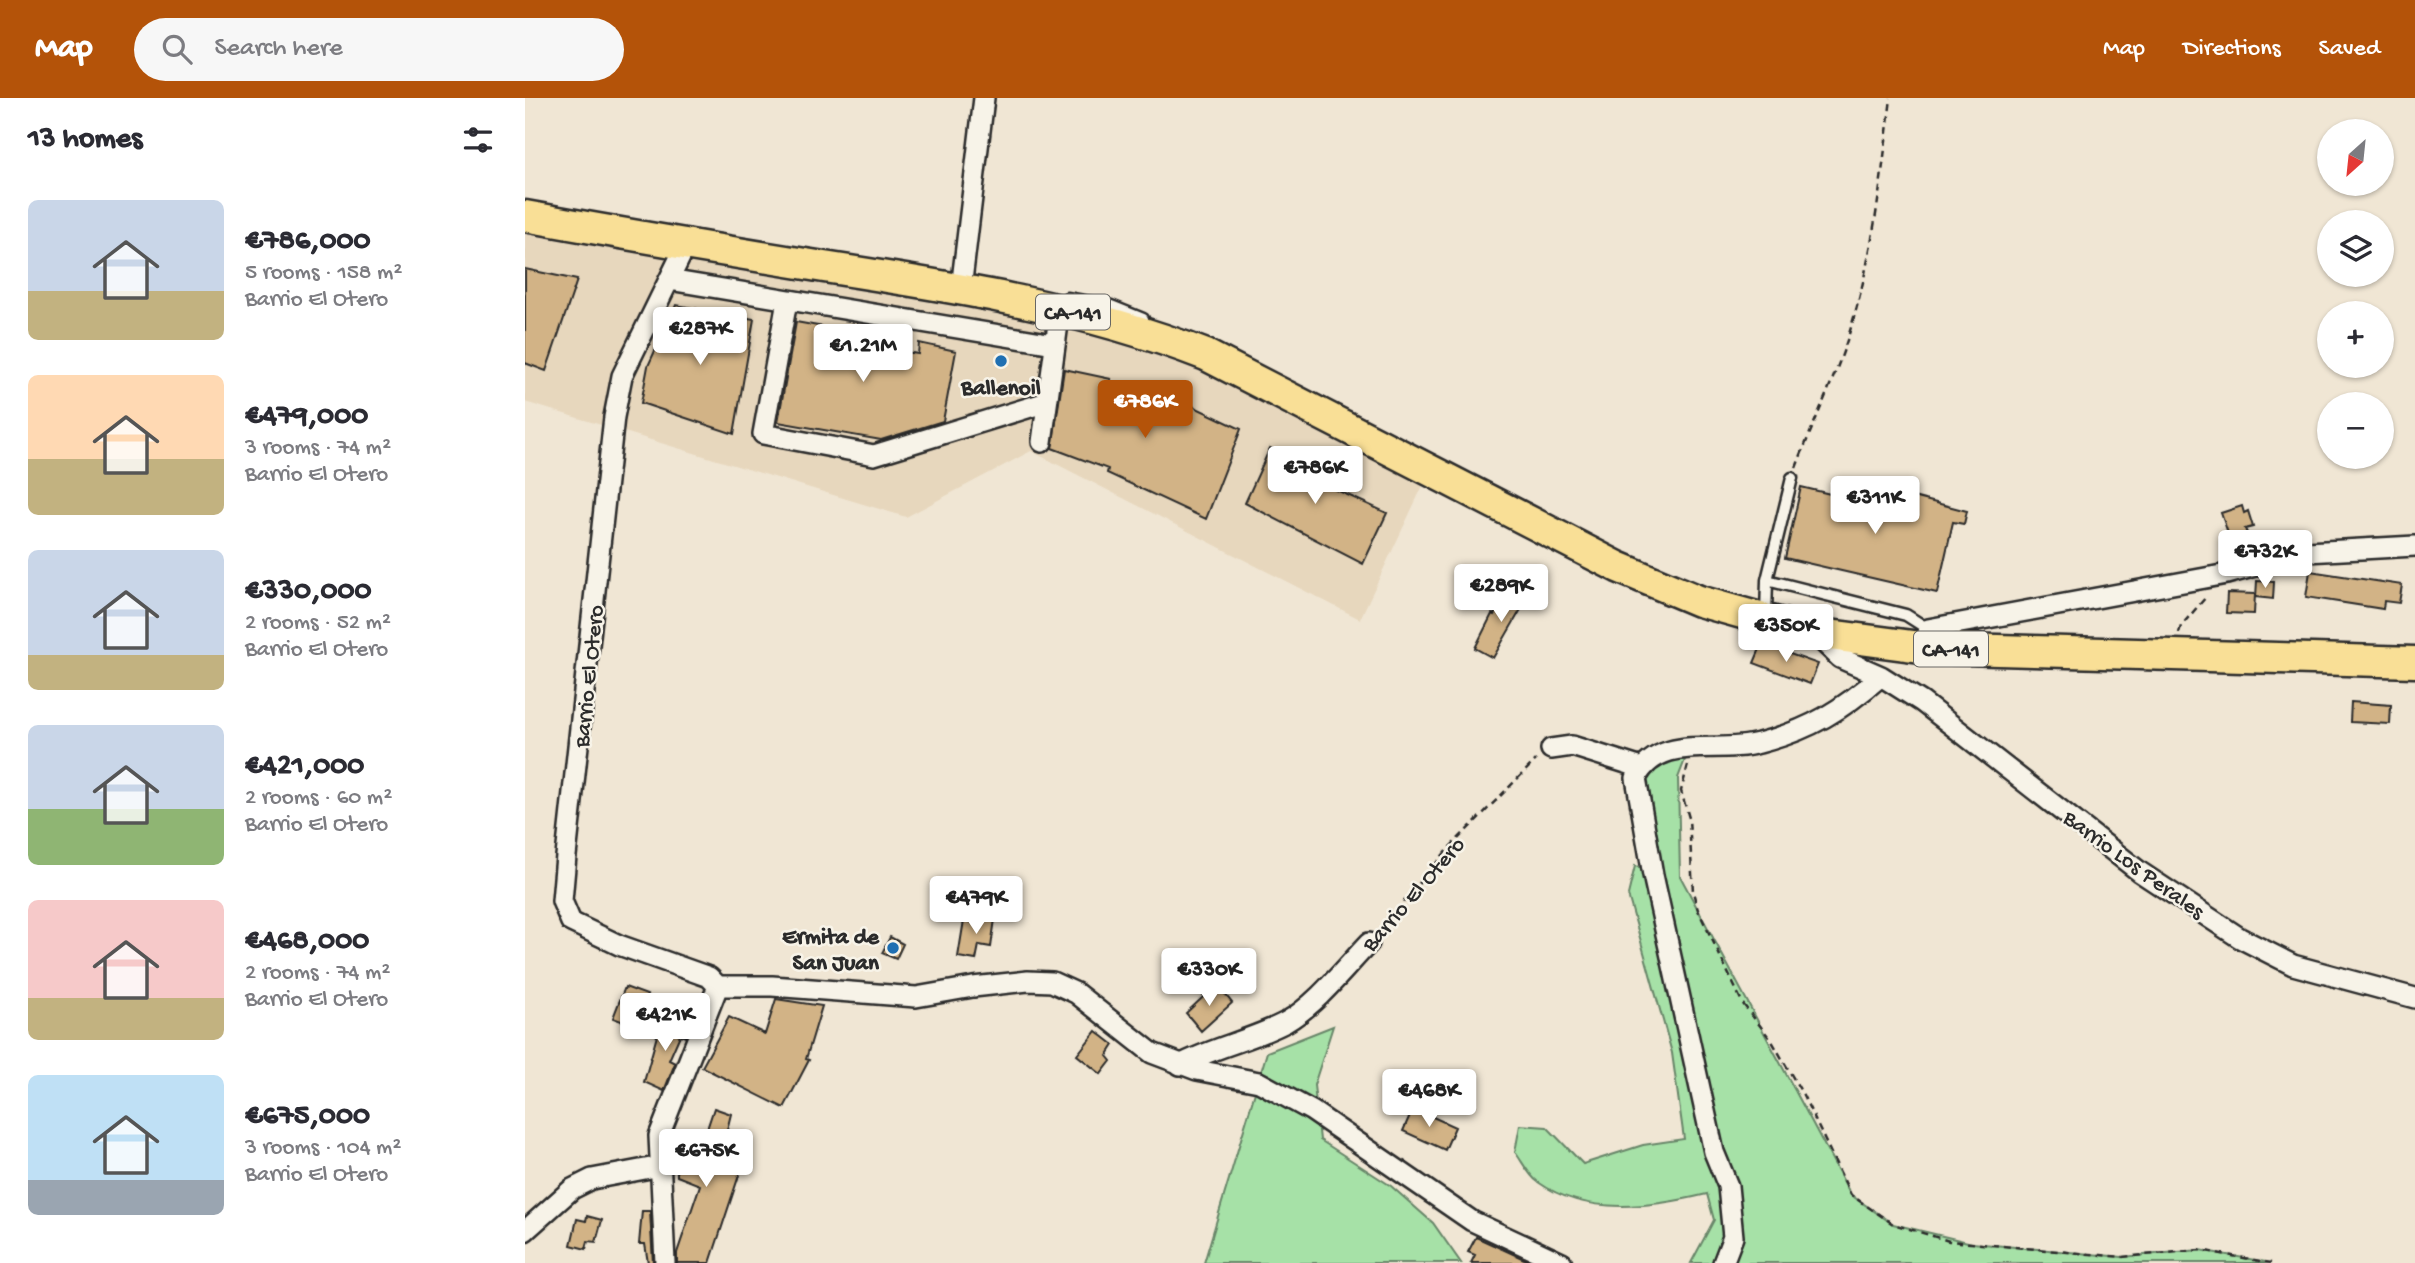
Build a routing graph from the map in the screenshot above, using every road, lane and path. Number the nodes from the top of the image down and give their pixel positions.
1 (984, 98) edge
2 (1891, 98) edge
3 (525, 216) edge
4 (686, 245) junction
5 (669, 280) junction
6 (961, 289) junction
7 (1056, 300) junction
8 (787, 301) junction
9 (1054, 344) junction
10 (1047, 402) junction
11 (1042, 442) dead end
12 (1792, 478) joint
13 (2415, 546) edge
14 (1767, 580) junction
15 (2210, 593) dead end
16 (1765, 620) junction
17 (1814, 633) junction
18 (1928, 639) junction
19 (2175, 657) junction
20 (2415, 662) edge
21 (1881, 676) junction
22 (1698, 747) junction
23 (1551, 749) joint
24 (1642, 768) junction
25 (1369, 943) joint
26 (718, 986) junction
27 (2415, 998) edge
28 (1180, 1065) junction
29 (661, 1166) junction
30 (525, 1231) edge
31 (665, 1263) edge
32 (1562, 1263) edge
33 (1723, 1263) edge
34 (2271, 1263) edge

1 - 6 street
2 - 12 path
3 - 4 main road, CA-141
4 - 5 street, Barrio El Otero
4 - 6 main road, CA-141
5 - 8 street
5 - 26 street, Barrio El Otero
6 - 7 main road, CA-141
7 - 9 street
7 - 16 main road, Barrio Los Perales / CA-141
8 - 9 street
8 - 10 street
9 - 10 street
10 - 11 street
12 - 14 lane
13 - 18 street, Barrio Los Perales
14 - 16 lane
14 - 18 lane
15 - 19 path
16 - 17 main road, Barrio Los Perales / CA-141
17 - 18 main road, Barrio Los Perales / CA-141
17 - 21 street, Barrio Los Perales
18 - 19 main road, Barrio Los Perales / CA-141
19 - 20 main road, Barrio Los Perales / CA-141
21 - 22 street
21 - 27 street, Barrio Los Perales
22 - 24 street
22 - 34 path
23 - 24 street
23 - 25 path, Barrio El Otero
24 - 33 street
25 - 28 street, Barrio El Otero
26 - 28 street, Barrio El Otero
26 - 29 street
28 - 32 street, Barrio El Otero
29 - 30 street
29 - 31 street

